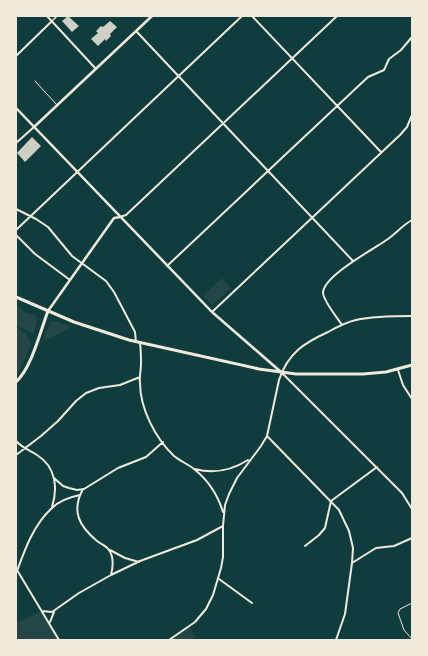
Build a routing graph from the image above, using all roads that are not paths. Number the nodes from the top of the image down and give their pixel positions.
1 (47, 16) edge
2 (57, 16) edge
3 (152, 16) edge
4 (242, 16) edge
5 (252, 16) edge
6 (337, 16) edge
7 (52, 21) junction
8 (136, 31) junction
9 (412, 37) edge
10 (16, 56) edge
11 (292, 58) junction
12 (96, 69) junction
13 (178, 76) junction
14 (35, 81) dead end
15 (58, 105) junction
16 (337, 106) junction
17 (16, 108) edge
18 (412, 115) edge
19 (224, 124) junction
20 (34, 127) junction
21 (16, 143) edge
22 (381, 152) junction
23 (268, 171) junction
24 (77, 172) junction
25 (16, 209) edge
26 (31, 216) junction
27 (120, 217) junction
28 (312, 218) junction
29 (412, 220) edge
30 (16, 230) edge
31 (16, 235) edge
32 (353, 261) junction
33 (82, 263) junction
34 (167, 266) junction
35 (70, 280) junction
36 (16, 296) edge
37 (48, 311) junction
38 (212, 312) junction
39 (412, 316) edge
40 (342, 325) junction
41 (136, 342) junction
42 (140, 343) junction
43 (412, 365) edge
44 (398, 370) junction
45 (281, 372) junction
46 (140, 377) junction
47 (16, 382) edge
48 (412, 399) edge
49 (267, 436) junction
50 (16, 441) edge
51 (163, 442) junction
52 (25, 449) junction
53 (16, 455) edge
54 (250, 459) junction
55 (377, 467) junction
56 (194, 468) junction
57 (54, 478) junction
58 (83, 489) junction
59 (80, 495) junction
60 (331, 501) junction
61 (52, 508) junction
62 (412, 509) edge
63 (224, 513) junction
64 (223, 526) junction
65 (412, 538) edge
66 (305, 546) dead end
67 (109, 549) junction
68 (139, 562) junction
69 (352, 563) junction
70 (16, 570) edge
71 (111, 575) junction
72 (219, 579) junction
73 (412, 603) edge
74 (252, 604) dead end
75 (42, 611) junction
76 (55, 611) junction
77 (49, 624) junction
78 (412, 639) edge
79 (59, 640) edge
80 (169, 640) edge
81 (336, 640) edge

1 - 7 street
2 - 7 street
3 - 8 street
4 - 13 street
5 - 11 street
6 - 11 street
7 - 10 street
7 - 12 street
8 - 12 street
8 - 13 street
9 - 16 street
11 - 16 street
11 - 19 street
12 - 15 street
13 - 19 street
13 - 24 street
14 - 15 lane
15 - 20 street
16 - 22 street
16 - 23 street
17 - 20 street
18 - 22 street
19 - 23 street
19 - 27 street
20 - 21 street
20 - 24 street
22 - 28 street
23 - 28 street
23 - 34 street
24 - 26 street
24 - 27 street
25 - 26 street
26 - 30 street
26 - 33 street
27 - 33 street
27 - 34 street
28 - 32 street
28 - 38 street
29 - 32 street
31 - 35 street
32 - 40 street
33 - 35 street
33 - 41 street
34 - 38 street
35 - 37 street
36 - 37 main road
37 - 41 main road
37 - 47 main road
38 - 45 street
39 - 40 street
40 - 45 street
41 - 42 main road
42 - 45 main road
42 - 46 street
43 - 44 main road
44 - 45 main road
44 - 48 street
45 - 49 street
45 - 55 street
46 - 51 street
46 - 52 street
49 - 54 street
49 - 60 street
50 - 52 street
51 - 56 street
51 - 58 street
52 - 53 street
52 - 57 street
54 - 56 street
54 - 63 street
55 - 60 street
55 - 62 street
56 - 63 street
57 - 58 street
57 - 61 street
58 - 59 street
59 - 61 street
59 - 67 street
60 - 66 street
60 - 69 street
61 - 70 street
63 - 64 street
64 - 68 street
64 - 72 street
65 - 69 street
67 - 68 street
67 - 71 street
68 - 71 street
69 - 81 street
70 - 75 street
71 - 76 street
72 - 74 street
72 - 80 street
73 - 78 lane
75 - 76 street
75 - 77 street
76 - 77 street
77 - 79 street

